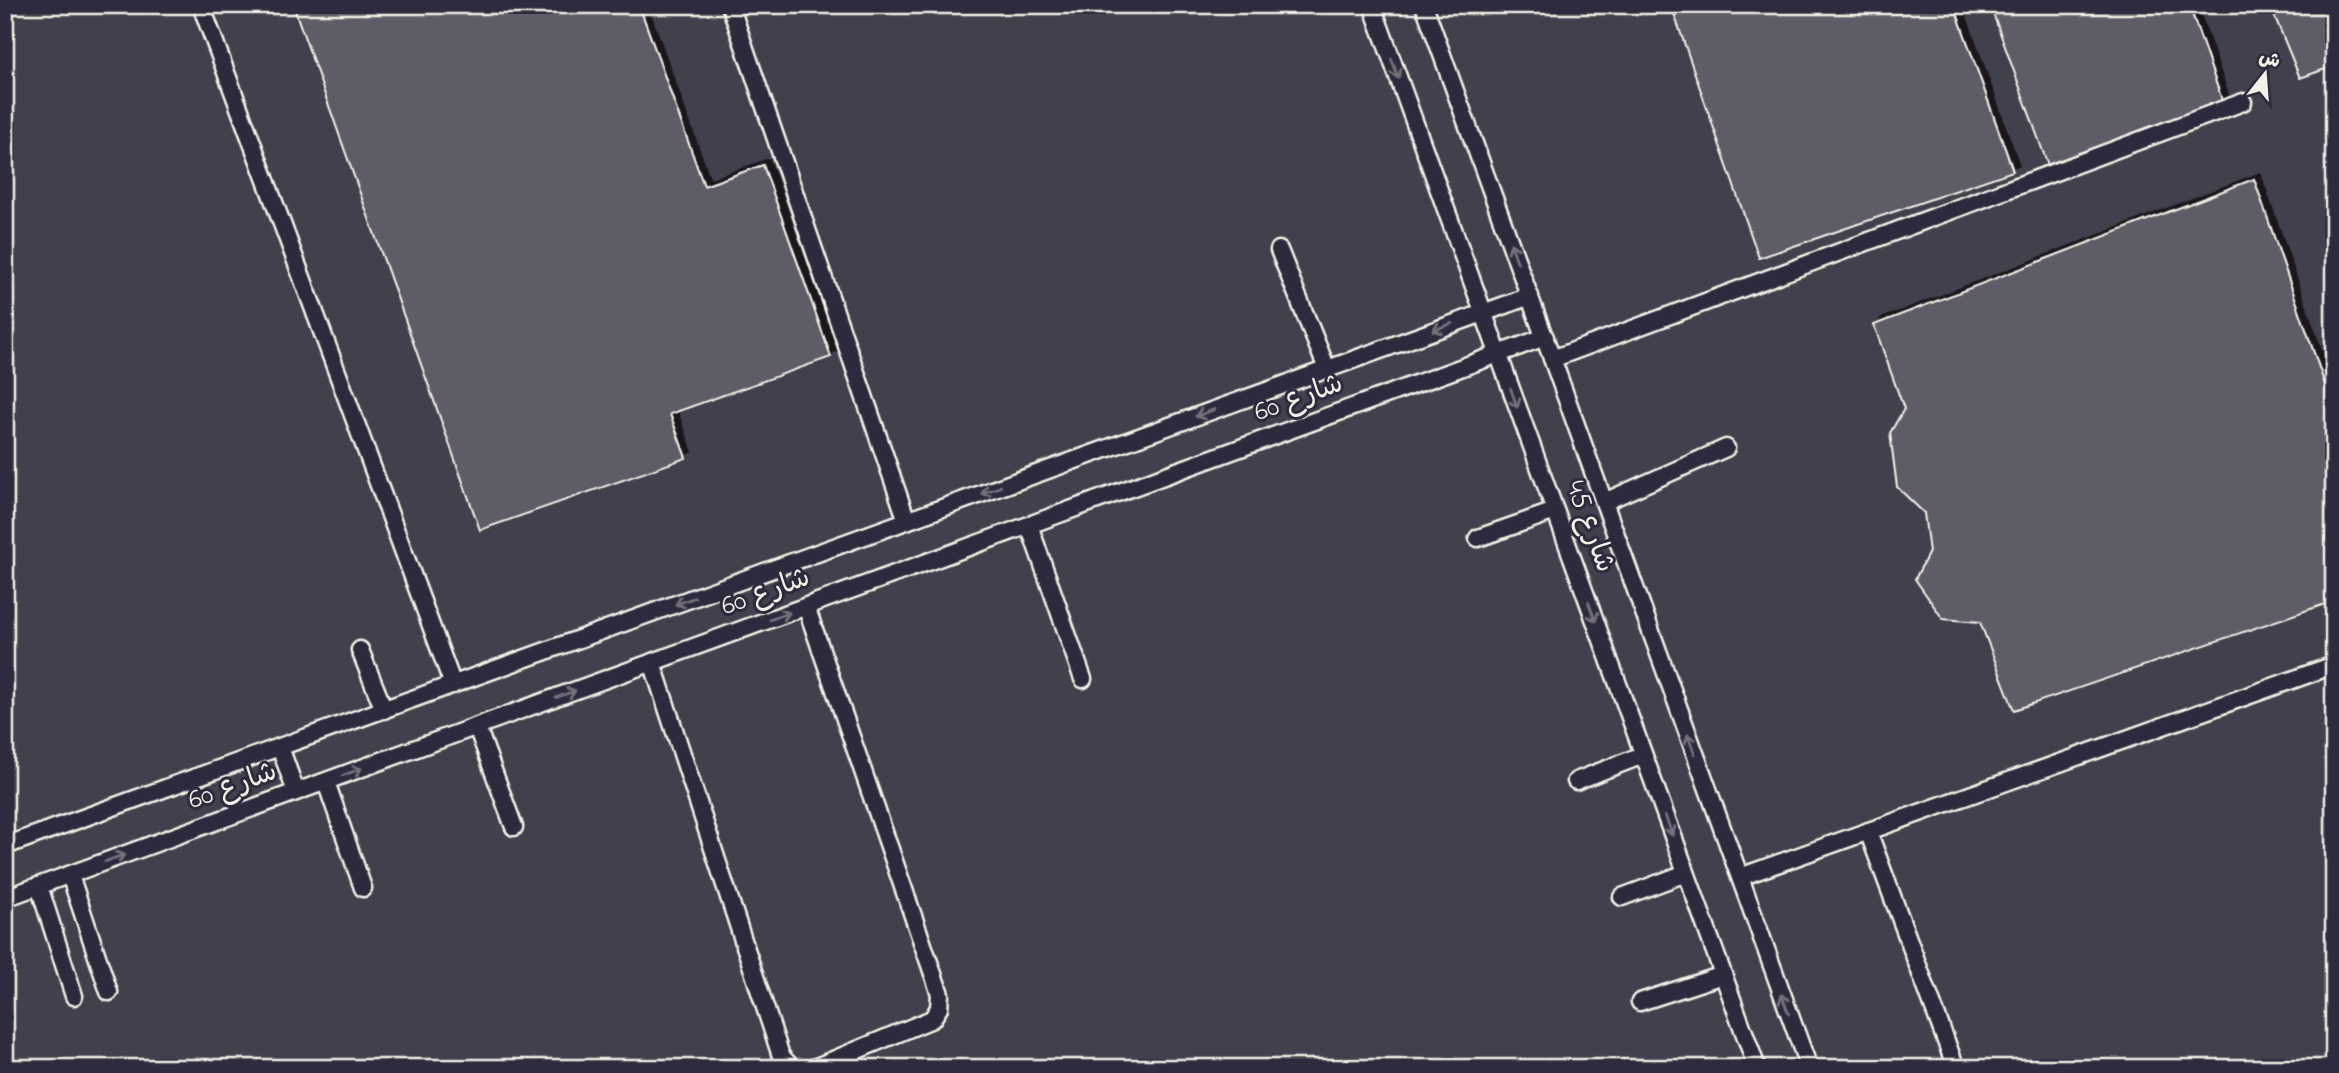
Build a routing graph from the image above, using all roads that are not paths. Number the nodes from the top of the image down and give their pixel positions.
1 (201, 5) edge
2 (730, 5) edge
3 (1371, 5) edge
4 (1424, 5) edge
5 (2243, 102) dead end
6 (1279, 250) dead end
7 (1530, 296) junction
8 (1483, 313) junction
9 (1545, 337) junction
10 (1498, 354) junction
11 (1552, 359) junction
12 (1327, 369) junction
13 (1726, 448) dead end
14 (1604, 502) junction
15 (1555, 511) junction
16 (907, 521) junction
17 (1029, 525) junction
18 (1478, 538) dead end
19 (806, 606) junction
20 (360, 650) dead end
21 (652, 662) junction
22 (2334, 665) edge
23 (1083, 679) dead end
24 (453, 685) junction
25 (384, 710) junction
26 (477, 727) junction
27 (280, 747) junction
28 (1643, 755) junction
29 (1576, 781) dead end
30 (326, 782) junction
31 (296, 792) junction
32 (514, 827) dead end
33 (1868, 831) junction
34 (5, 846) edge
35 (1686, 873) junction
36 (70, 875) junction
37 (1740, 877) junction
38 (39, 886) junction
39 (363, 888) dead end
40 (1622, 897) dead end
41 (5, 898) edge
42 (1723, 975) junction
43 (109, 992) dead end
44 (74, 996) dead end
45 (1640, 1002) dead end
46 (792, 1068) edge
47 (814, 1068) edge
48 (1757, 1068) edge
49 (1808, 1068) edge
50 (1956, 1068) edge

1 - 24 lane
2 - 16 lane
3 -> 8 lane, شارع 45
7 -> 4 lane, شارع 45
5 - 11 lane
6 - 12 lane
7 - 8 lane, شارع 60
7 - 9 lane, شارع 45
8 - 10 lane, شارع 45
8 -> 12 lane, شارع 60
9 - 10 lane, شارع 60
9 - 11 lane, شارع 45
10 -> 15 lane, شارع 45
10 - 17 lane, شارع 60
11 - 14 lane, شارع 45
12 -> 16 lane, شارع 60
13 - 14 lane
37 -> 14 lane, شارع 45
15 - 18 lane
15 -> 28 lane, شارع 45
16 -> 24 lane, شارع 60
17 - 19 lane, شارع 60
17 - 23 lane
21 -> 19 lane, شارع 60
19 - 47 lane
20 - 25 lane
26 -> 21 lane, شارع 60
21 - 46 lane
22 - 33 lane
24 - 25 lane, شارع 60
25 - 27 lane, شارع 60
30 -> 26 lane, شارع 60
26 - 32 lane
27 - 31 lane
27 - 34 lane, شارع 60
28 - 29 lane
28 -> 35 lane, شارع 45
30 - 31 lane, شارع 60
30 - 39 lane
36 -> 31 lane, شارع 60
33 - 37 lane
33 - 50 lane
35 - 40 lane
35 - 42 lane, شارع 45
36 - 38 lane, شارع 60
36 - 43 lane
49 -> 37 lane, شارع 45
38 - 41 lane, شارع 60
38 - 44 lane
42 - 45 lane
42 - 48 lane, شارع 45

